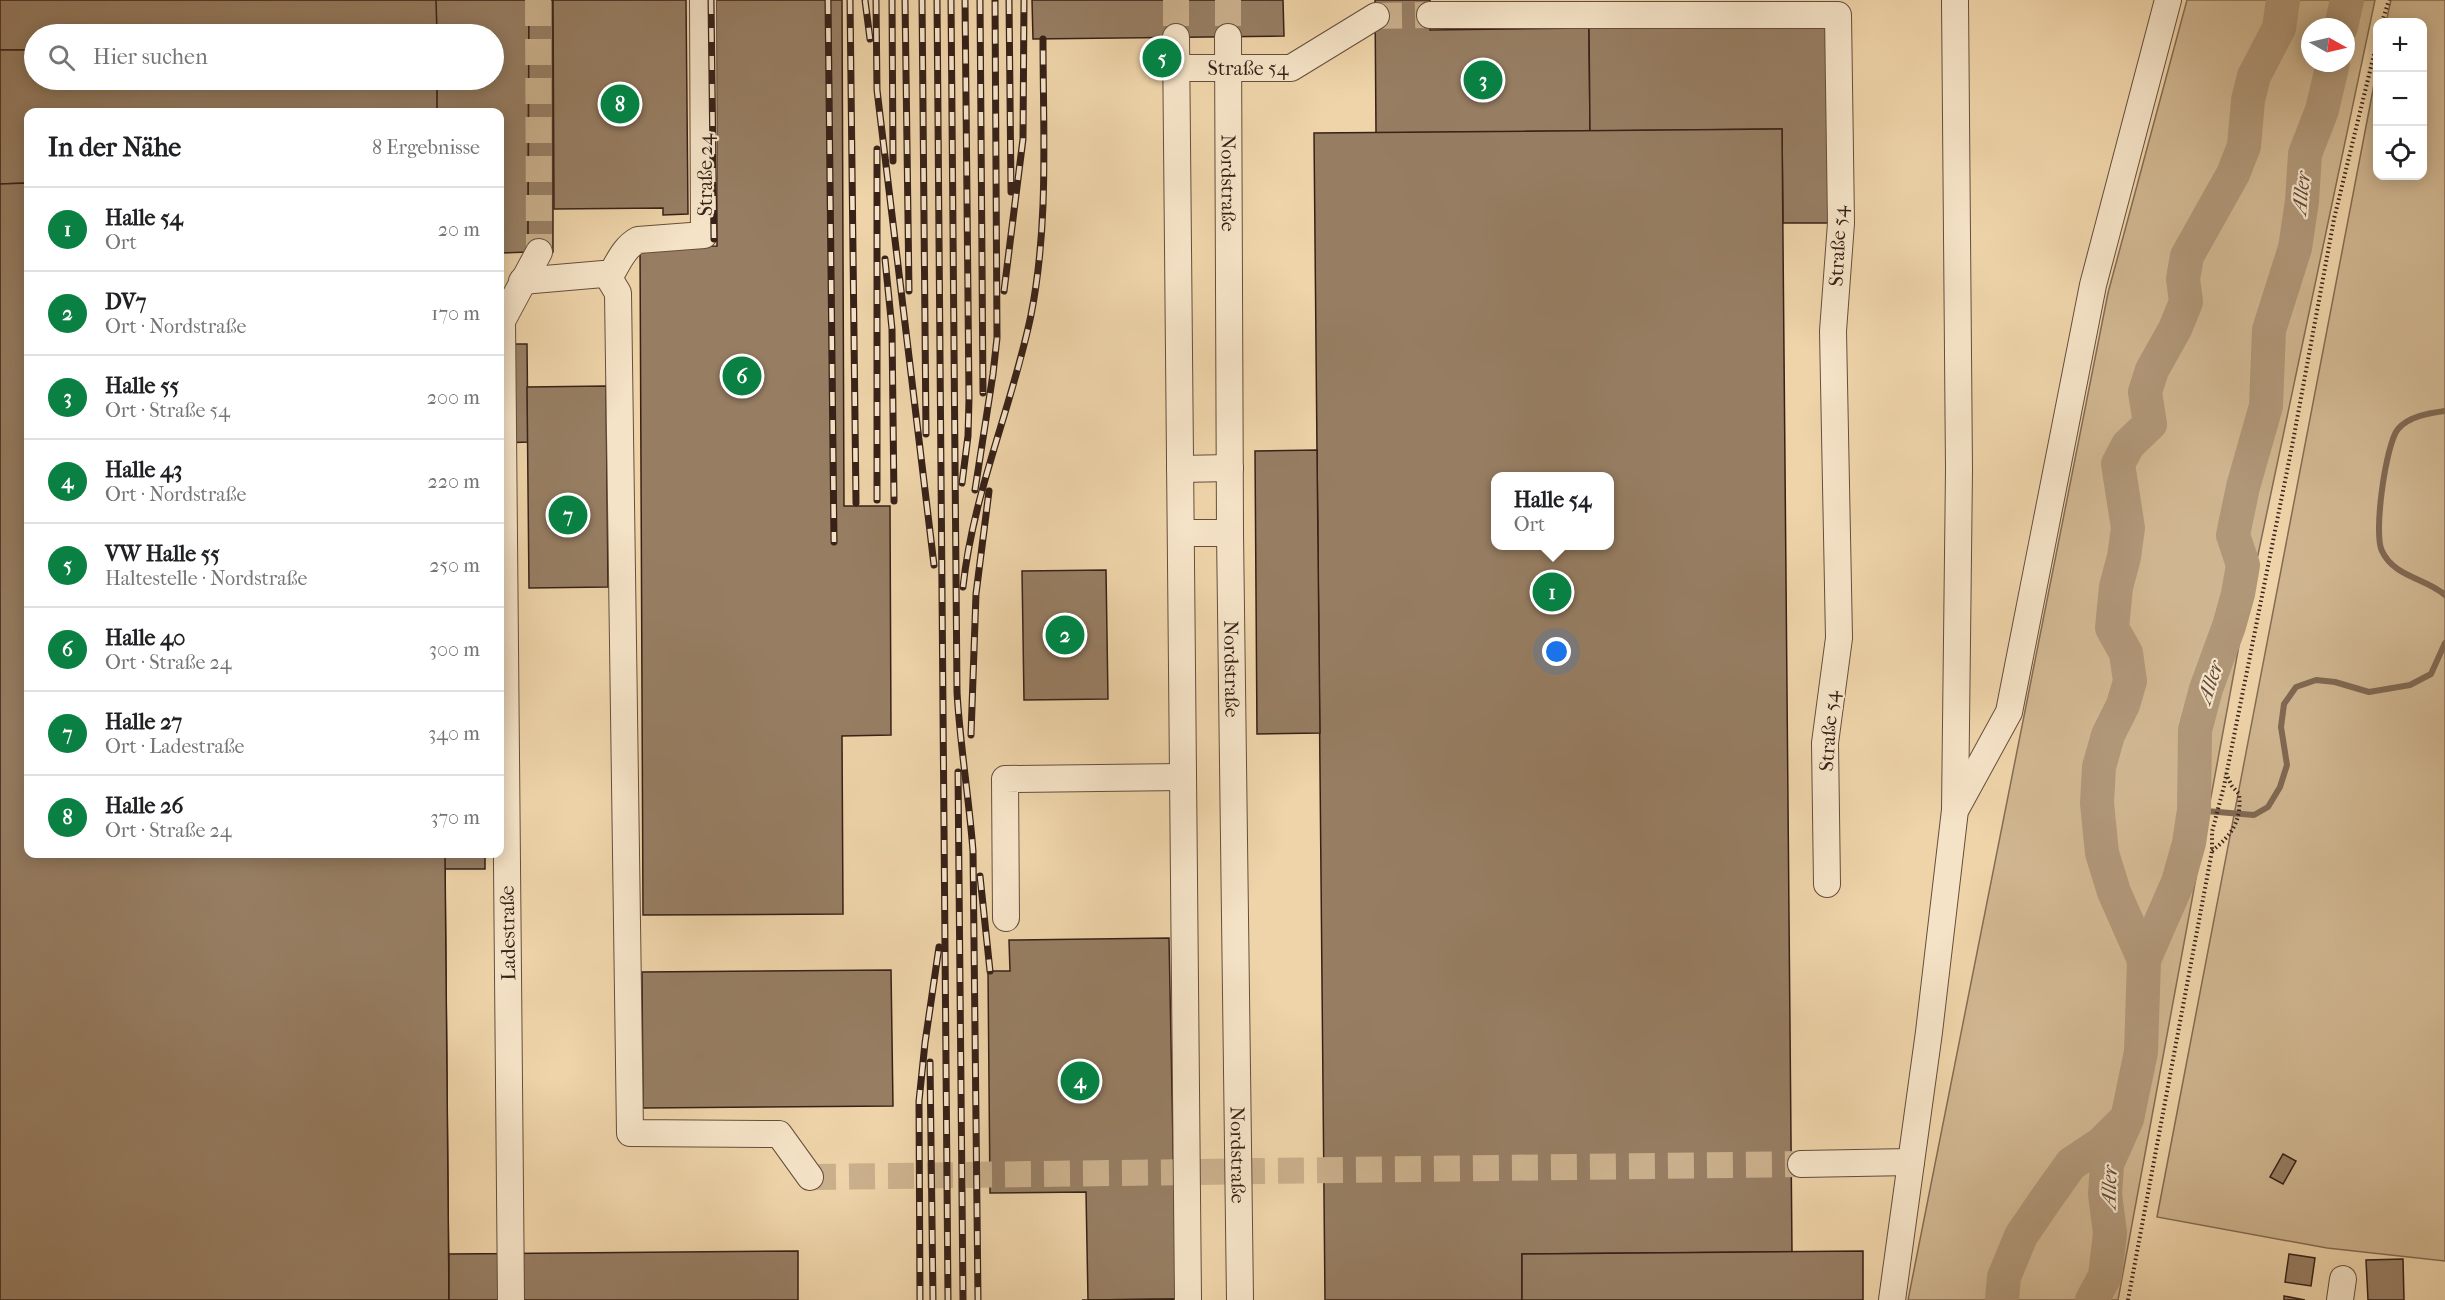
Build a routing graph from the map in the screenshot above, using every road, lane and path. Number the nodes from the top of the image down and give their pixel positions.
1 (703, 0) edge
2 (1955, 0) edge
3 (2168, 0) edge
4 (2389, 0) edge
5 (1430, 15) tunnel mouth
6 (1376, 16) tunnel mouth
7 (2383, 18) edge
8 (1176, 37) tunnel mouth
9 (1228, 37) tunnel mouth
10 (2373, 60) edge
11 (1176, 68) junction
12 (1228, 68) junction
13 (539, 252) tunnel mouth
14 (609, 278) junction
15 (522, 281) junction
16 (504, 317) edge
17 (1230, 468) junction
18 (1180, 469) junction
19 (1181, 533) junction
20 (1230, 533) junction
21 (504, 539) edge
22 (2225, 772) junction
23 (1183, 777) junction
24 (1955, 810) junction
25 (2212, 851) junction
26 (1827, 884) dead end
27 (1006, 918) dead end
28 (1911, 1162) junction
29 (1801, 1164) tunnel mouth
30 (810, 1177) dead end
31 (511, 1300) edge
32 (1188, 1300) edge
33 (1240, 1300) edge
34 (1892, 1300) edge
35 (2128, 1300) edge

1 - 14 street, Straße 24
2 - 24 street
3 - 24 street
4 - 7 path
5 - 26 street, Straße 54
6 - 12 street, Straße 54
8 - 11 street
9 - 12 street, Nordstraße
10 - 22 path
11 - 12 street, Straße 54
11 - 18 street
12 - 17 street, Nordstraße
13 - 15 street, Ladestraße
14 - 15 street
14 - 30 street
15 - 16 street, Ladestraße
17 - 18 street
17 - 20 street, Nordstraße
18 - 19 street
19 - 20 street
19 - 23 street
20 - 33 street, Nordstraße
21 - 31 street, Ladestraße
22 - 25 path
22 - 25 path
23 - 27 street
23 - 32 street
24 - 28 street
25 - 35 path
28 - 29 street
28 - 34 street

